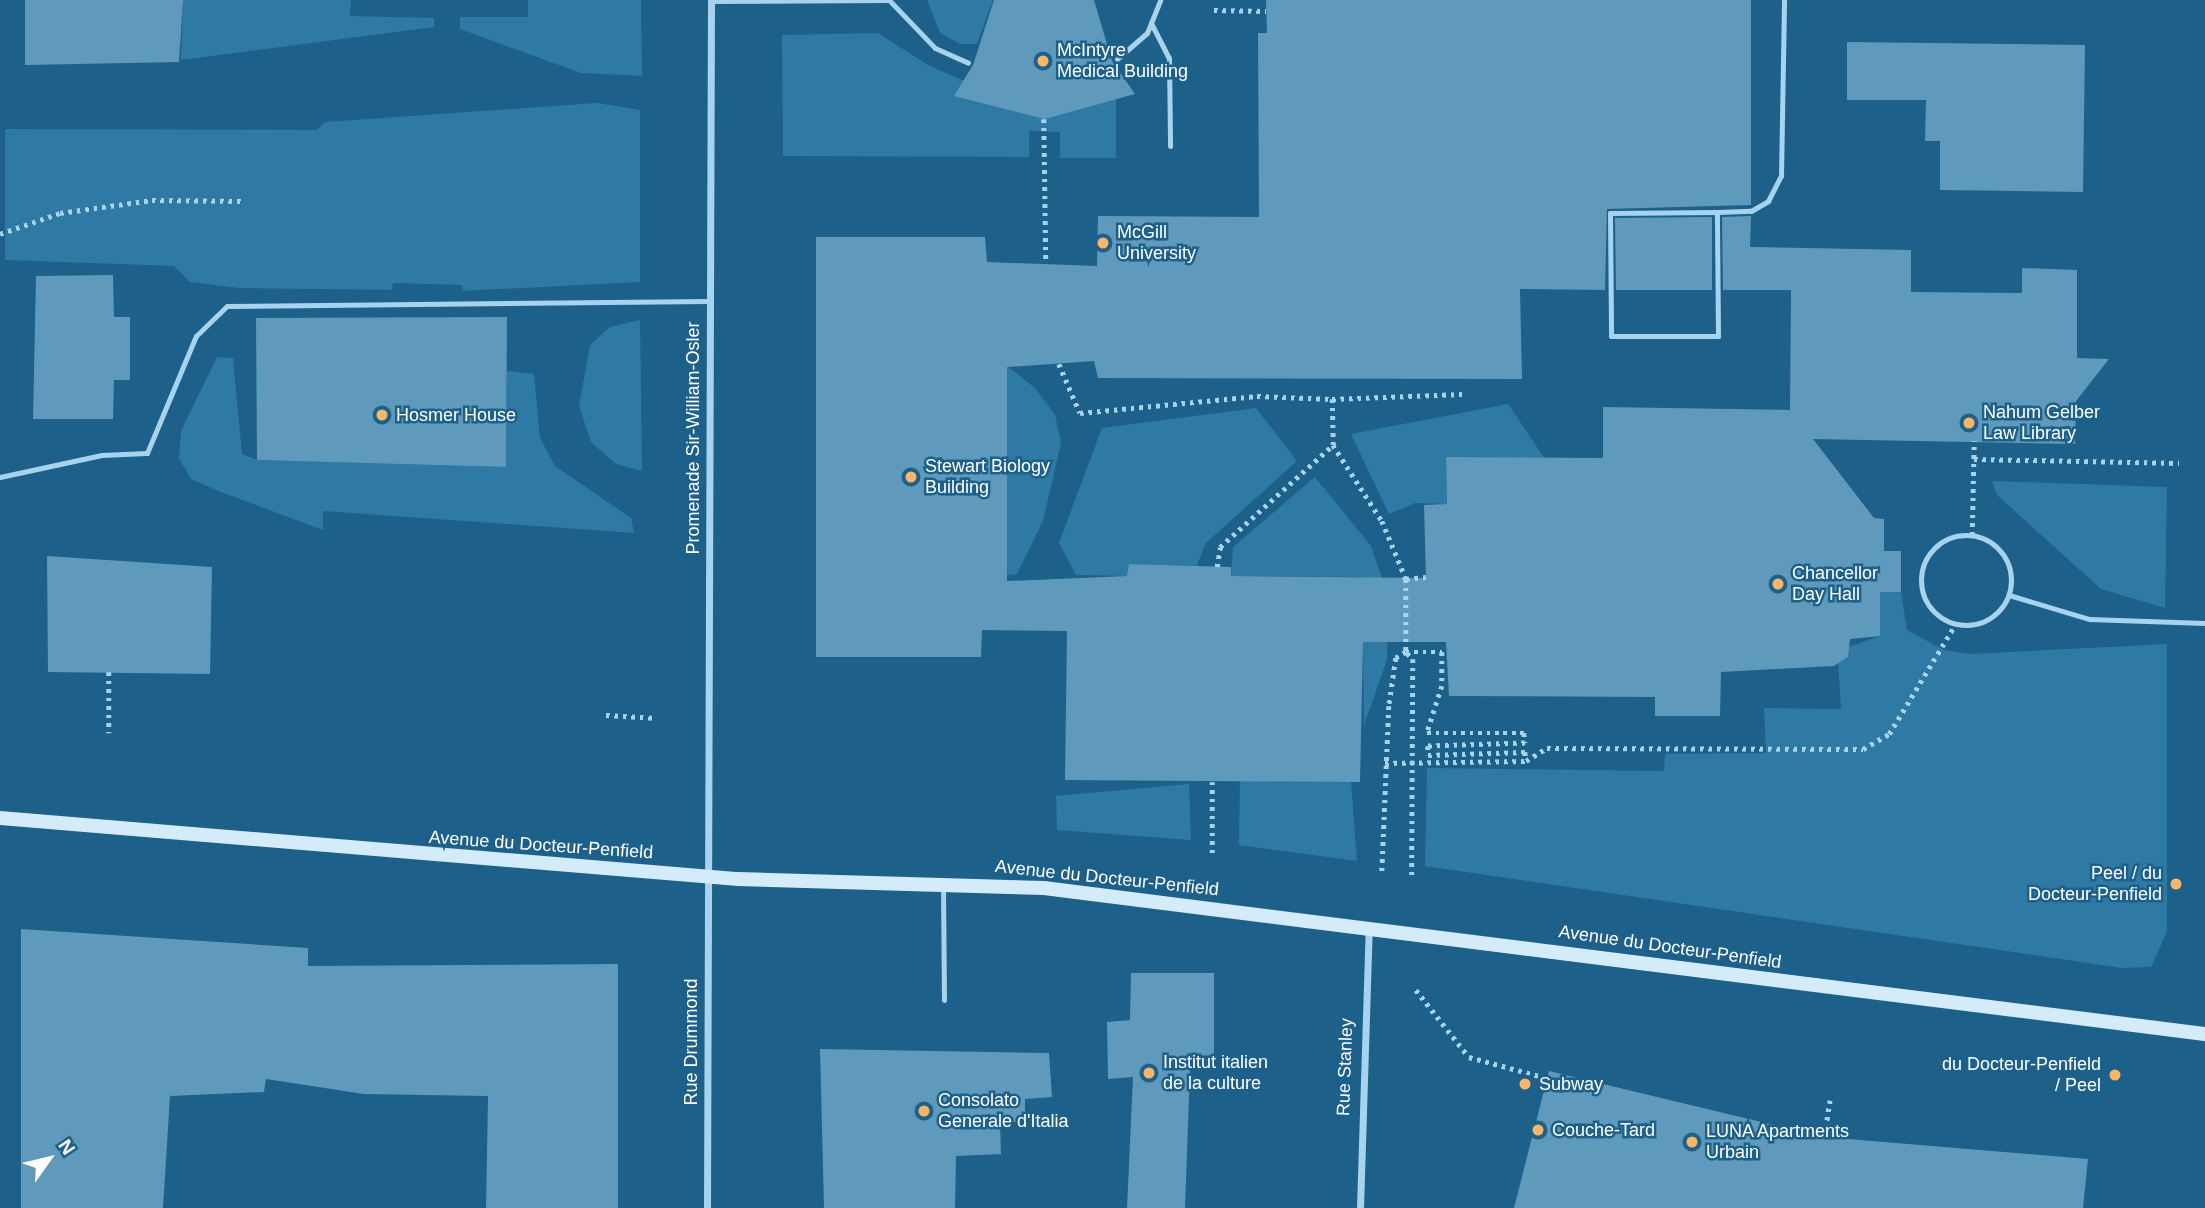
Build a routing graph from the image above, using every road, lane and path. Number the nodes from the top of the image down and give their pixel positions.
1 (711, 0) edge
2 (889, 0) edge
3 (1160, 0) edge
4 (1784, 0) edge
5 (1214, 10) dead end
6 (1266, 10) dead end
7 (1151, 23) junction
8 (1117, 59) dead end
9 (968, 63) dead end
10 (1045, 119) dead end
11 (1170, 146) dead end
12 (244, 201) dead end
13 (1717, 212) junction
14 (0, 234) edge
15 (1046, 263) dead end
16 (709, 300) junction
17 (1059, 364) dead end
18 (1462, 394) dead end
19 (1332, 399) junction
20 (1974, 442) dead end
21 (1333, 445) junction
22 (1974, 459) junction
23 (2179, 463) dead end
24 (0, 477) edge
25 (1972, 535) junction
26 (1217, 567) dead end
27 (1426, 578) dead end
28 (1406, 579) junction
29 (2009, 594) junction
30 (2205, 623) edge
31 (1955, 625) junction
32 (1406, 652) junction
33 (109, 672) dead end
34 (606, 715) dead end
35 (657, 718) dead end
36 (109, 733) dead end
37 (1525, 761) junction
38 (1410, 762) junction
39 (1385, 763) junction
40 (1212, 782) dead end
41 (0, 818) edge
42 (1212, 853) dead end
43 (1382, 873) dead end
44 (708, 876) junction
45 (1412, 878) dead end
46 (943, 884) junction
47 (1369, 928) junction
48 (1416, 990) dead end
49 (944, 1000) dead end
50 (2205, 1034) edge
51 (1547, 1078) dead end
52 (1830, 1100) dead end
53 (1824, 1138) dead end
54 (707, 1208) edge
55 (1360, 1208) edge

1 - 2 lane
1 - 16 street, Promenade Sir-William-Osler
2 - 9 lane
3 - 7 lane
4 - 13 lane
5 - 6 path
7 - 8 lane
7 - 11 lane
10 - 15 path
12 - 14 path
13 - 13 lane
16 - 24 lane
16 - 44 street, Promenade Sir-William-Osler
17 - 19 path
18 - 19 path
19 - 21 path
20 - 22 path
21 - 26 path
21 - 28 path
22 - 23 path
22 - 25 path
25 - 29 lane
25 - 31 lane
27 - 28 path
28 - 32 path
29 - 30 lane
29 - 31 lane
31 - 37 path
32 - 37 path
32 - 38 path
32 - 39 path
33 - 36 path
34 - 35 path
37 - 38 path
38 - 39 path
38 - 45 path
39 - 43 path
40 - 42 path
41 - 44 main road, Avenue du Docteur-Penfield
44 - 46 main road, Avenue du Docteur-Penfield
44 - 54 street, Rue Drummond
46 - 47 main road, Avenue du Docteur-Penfield
46 - 49 lane
47 - 50 main road, Avenue du Docteur-Penfield
47 - 55 street, Rue Stanley
48 - 51 path
52 - 53 path

